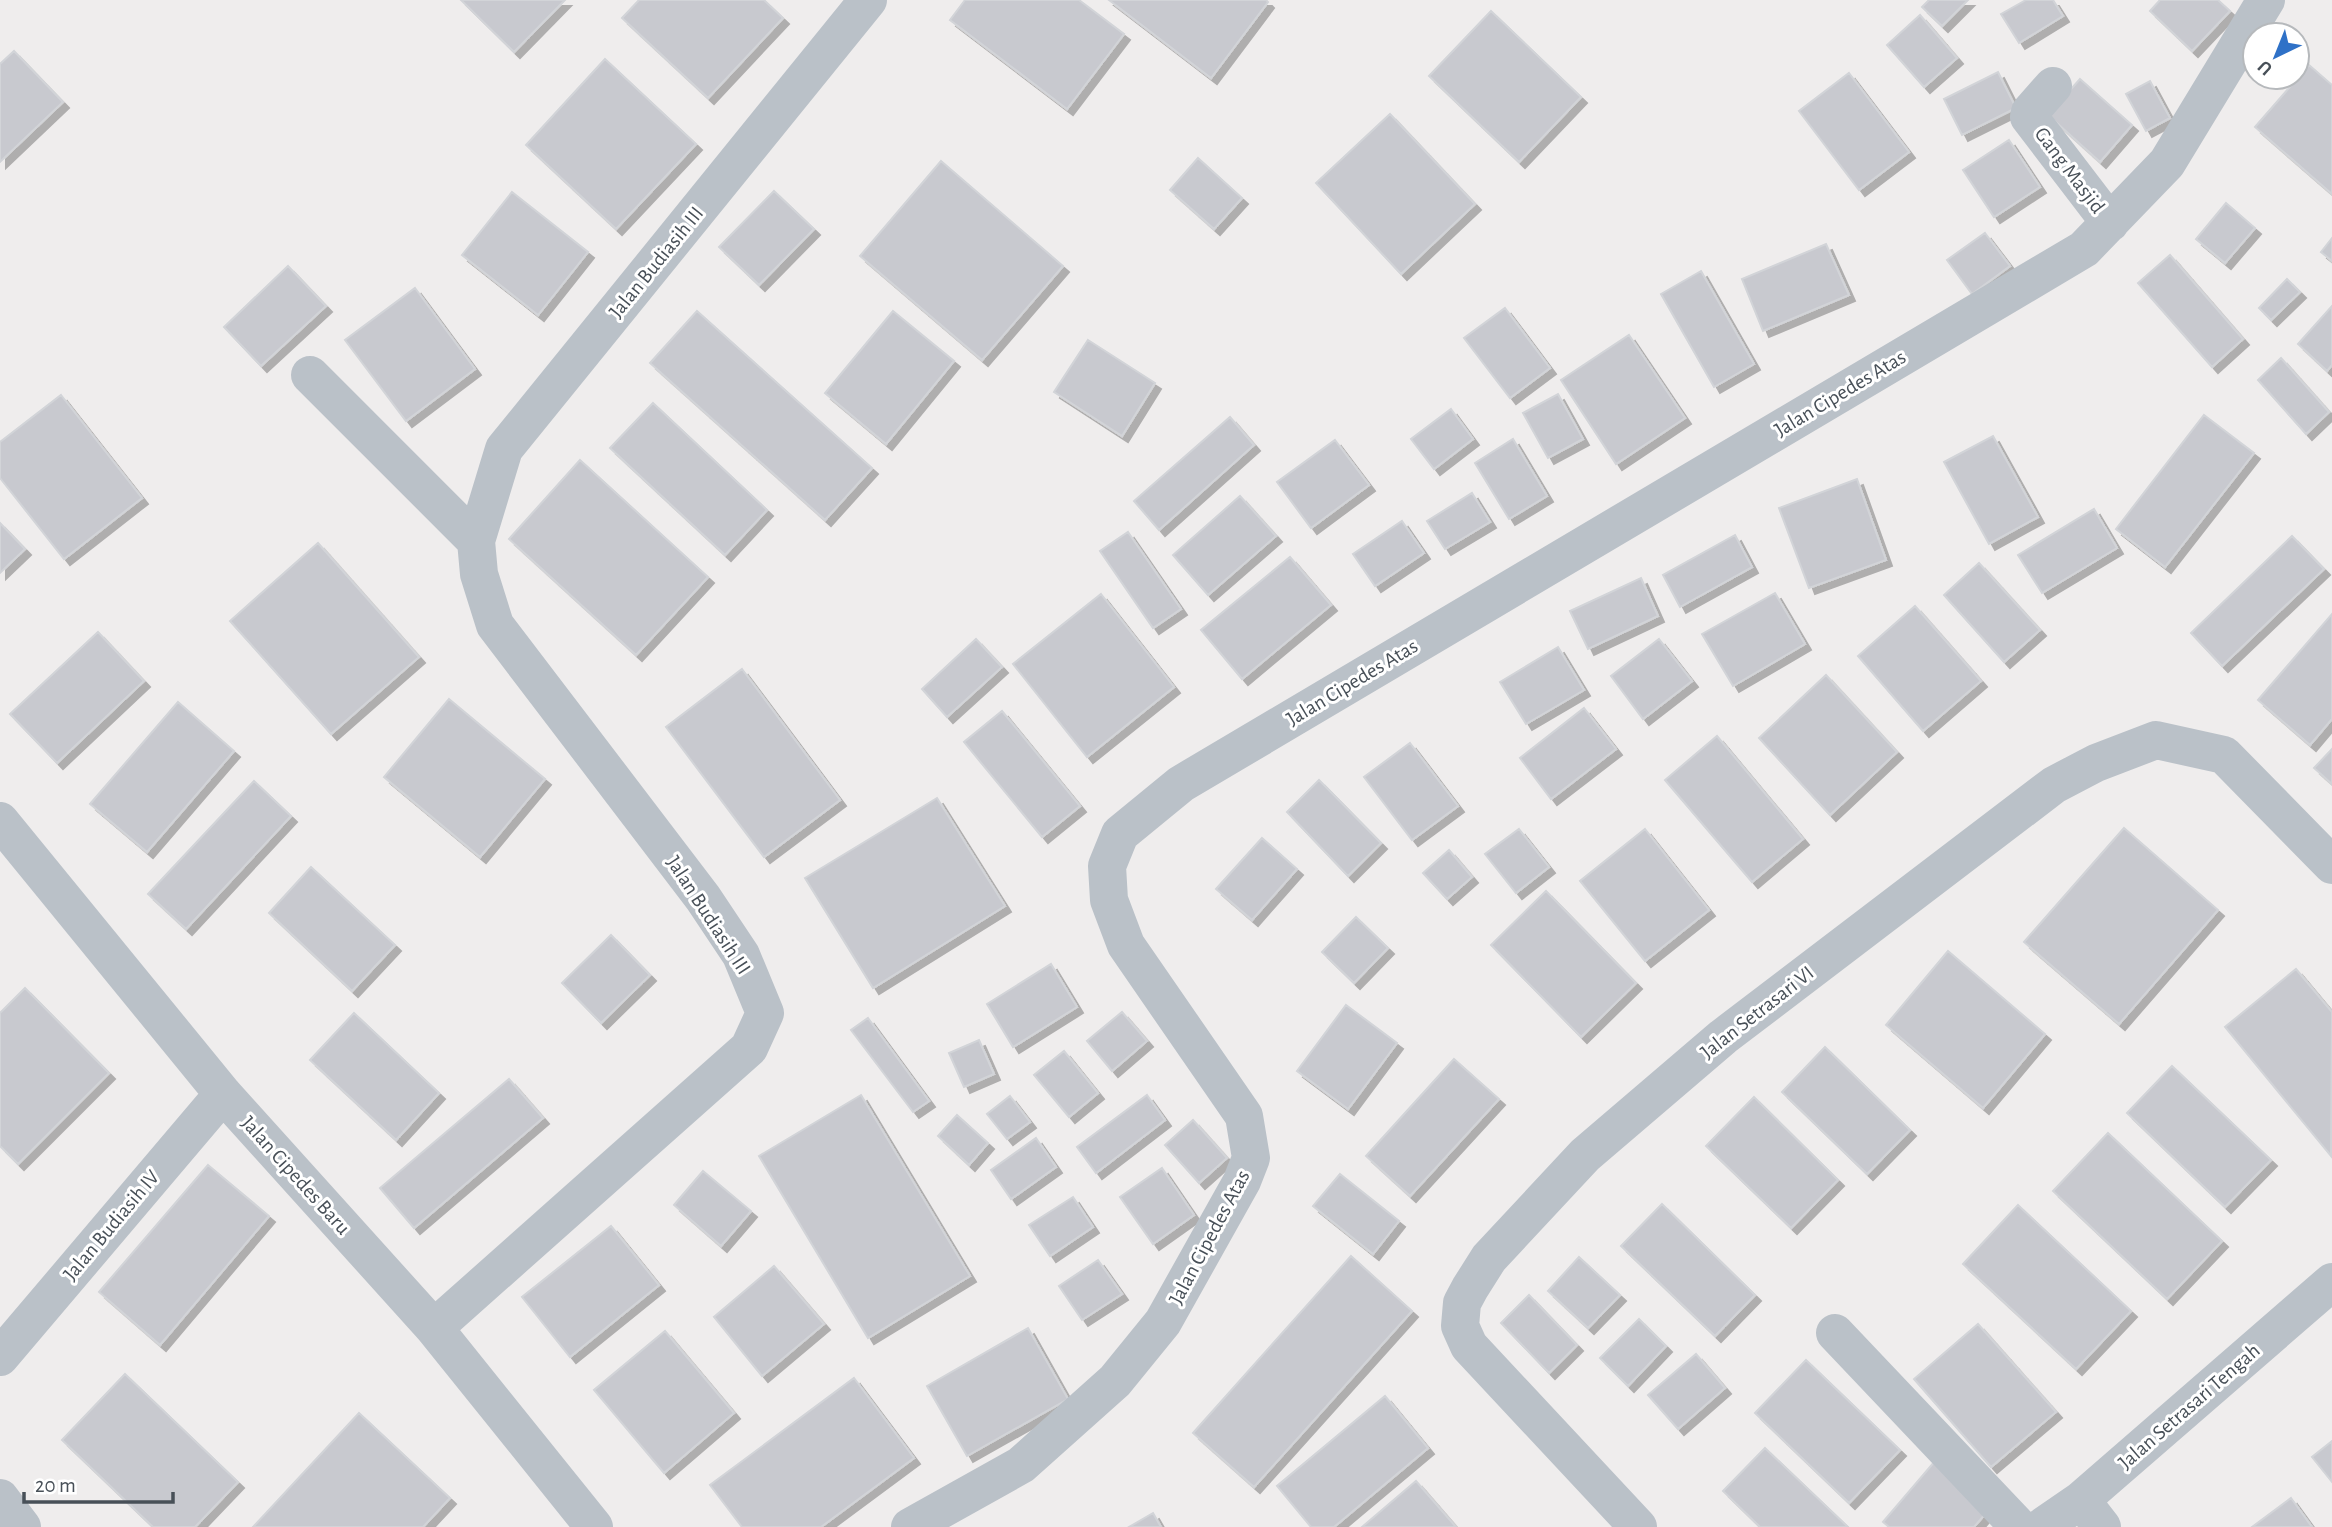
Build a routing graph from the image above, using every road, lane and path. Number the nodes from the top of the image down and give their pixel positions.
1 (868, 0) edge
2 (2266, 0) edge
3 (2053, 86) dead end
4 (2110, 223) junction
5 (310, 375) dead end
6 (476, 541) junction
7 (0, 821) edge
8 (2332, 864) edge
9 (223, 1094) junction
10 (2332, 1282) edge
11 (434, 1328) junction
12 (1835, 1333) dead end
13 (0, 1357) edge
14 (0, 1498) edge
15 (2091, 1513) edge
16 (22, 1527) edge
17 (594, 1527) edge
18 (910, 1527) edge
19 (1638, 1527) edge
20 (2019, 1527) edge
21 (2042, 1527) edge

1 - 6 street, Jalan Budiasih III
2 - 4 street, Jalan Cipedes Atas
3 - 4 street, Gang Masjid
4 - 18 street, Jalan Cipedes Atas
5 - 6 street
6 - 11 street, Jalan Budiasih III
7 - 9 street, Jalan Cipedes Baru
8 - 19 street, Jalan Setrasari VI
9 - 11 street, Jalan Cipedes Baru
9 - 13 street, Jalan Budiasih IV
10 - 15 street, Jalan Setrasari Tengah
11 - 17 street, Jalan Cipedes Baru
12 - 20 street
14 - 16 street
15 - 21 street, Jalan Setrasari Tengah

